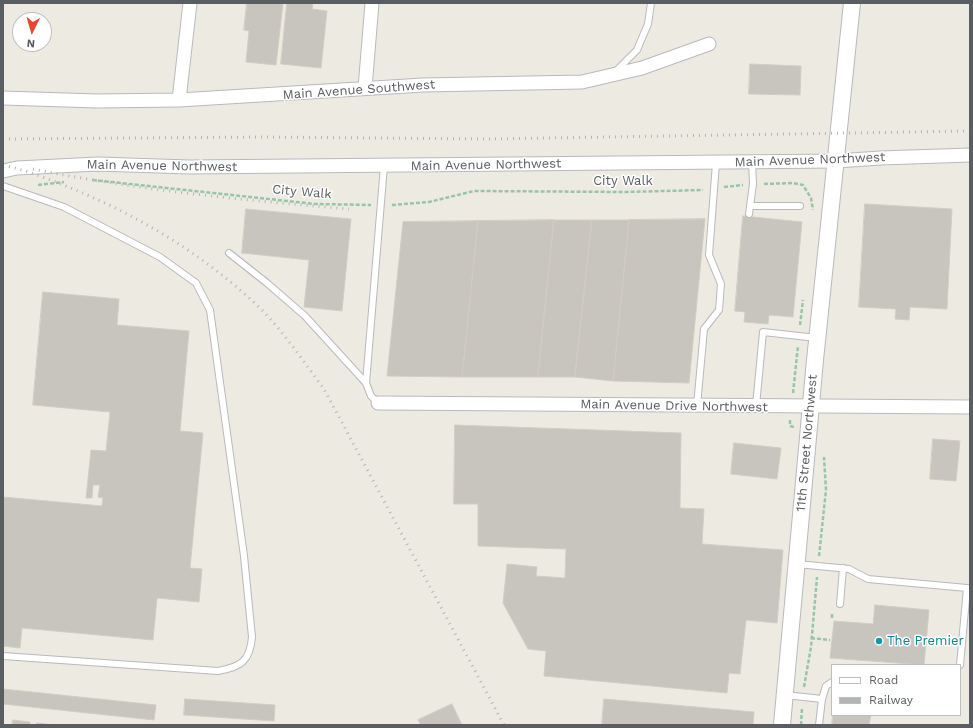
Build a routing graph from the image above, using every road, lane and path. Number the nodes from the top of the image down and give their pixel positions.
1 (190, 3) edge
2 (372, 3) edge
3 (651, 3) edge
4 (852, 3) edge
5 (709, 44) dead end
6 (612, 75) junction
7 (365, 88) junction
8 (3, 98) edge
9 (179, 100) junction
10 (970, 155) edge
11 (835, 161) junction
12 (752, 162) junction
13 (716, 163) junction
14 (384, 166) junction
15 (3, 171) edge
16 (89, 180) dead end
17 (69, 181) dead end
18 (753, 184) junction
19 (3, 186) edge
20 (11, 188) junction
21 (714, 189) junction
22 (381, 205) junction
23 (750, 206) junction
24 (800, 206) dead end
25 (812, 212) dead end
26 (749, 214) dead end
27 (229, 253) dead end
28 (804, 297) dead end
29 (799, 336) junction
30 (817, 338) junction
31 (366, 383) junction
32 (793, 392) dead end
33 (378, 403) joint
34 (697, 406) junction
35 (755, 407) junction
36 (812, 407) junction
37 (970, 407) edge
38 (797, 564) junction
39 (843, 568) junction
40 (840, 604) dead end
41 (811, 638) dead end
42 (830, 640) dead end
43 (3, 656) edge
44 (960, 664) edge
45 (831, 683) edge
46 (785, 695) junction
47 (822, 699) junction
48 (782, 725) edge
49 (819, 725) edge

1 - 9 street
2 - 7 street
3 - 6 lane
4 - 11 street, 11th Street Northwest
5 - 6 street, Main Avenue Southwest
6 - 7 street, Main Avenue Southwest
7 - 9 street, Main Avenue Southwest
8 - 9 street, Main Avenue Southwest
10 - 11 street, Main Avenue Northwest
11 - 12 street, Main Avenue Northwest
11 - 30 street, 11th Street Northwest
12 - 13 street, Main Avenue Northwest
12 - 18 lane
13 - 14 street, Main Avenue Northwest
13 - 21 lane
14 - 15 street, Main Avenue Northwest
14 - 22 lane
16 - 22 path, City Walk
17 - 20 path
18 - 21 path, City Walk
18 - 23 lane
18 - 25 path, City Walk
19 - 20 lane
20 - 43 lane
21 - 22 path, City Walk
21 - 34 lane
22 - 31 lane
23 - 24 lane
23 - 26 lane
27 - 31 lane
28 - 29 path
29 - 30 lane
29 - 32 path
29 - 35 lane
30 - 36 street, 11th Street Northwest
31 - 33 lane
33 - 34 street, Main Avenue Drive Northwest
34 - 35 street, Main Avenue Drive Northwest
35 - 36 street, Main Avenue Drive Northwest
36 - 37 street, Main Avenue Drive Northwest
36 - 38 street, 11th Street Northwest
38 - 39 lane
38 - 46 street, 11th Street Northwest
39 - 40 lane
39 - 44 lane
41 - 42 path
45 - 47 lane
46 - 47 lane
46 - 48 street, 11th Street Northwest
47 - 49 lane

